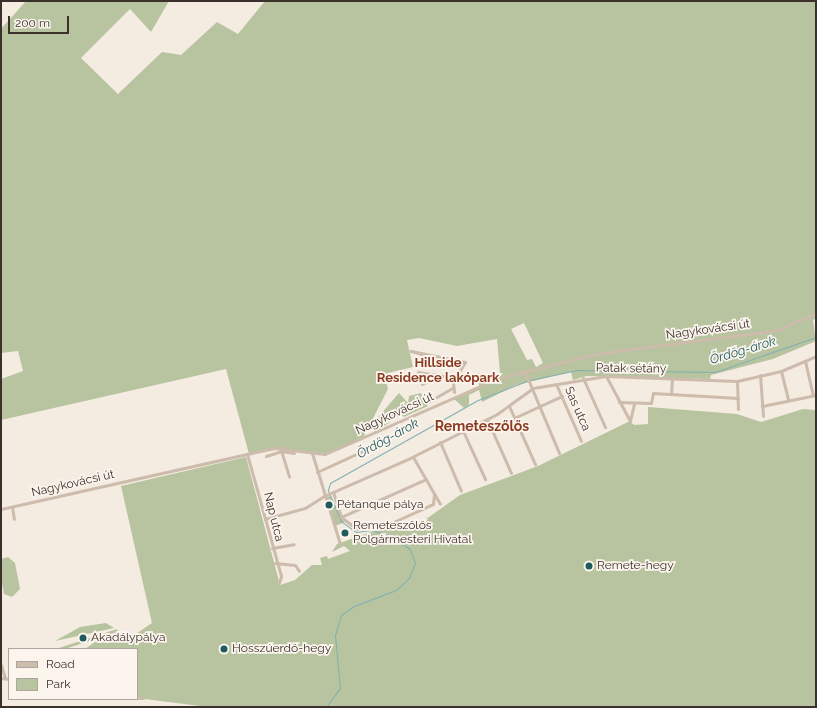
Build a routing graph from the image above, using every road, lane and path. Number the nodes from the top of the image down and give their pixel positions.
1 (816, 313) edge
2 (425, 355) dead end
3 (816, 356) edge
4 (806, 361) junction
5 (781, 371) junction
6 (418, 372) dead end
7 (525, 372) junction
8 (760, 375) junction
9 (438, 376) junction
10 (606, 376) junction
11 (456, 378) junction
12 (583, 378) junction
13 (672, 379) junction
14 (737, 381) junction
15 (422, 384) dead end
16 (556, 384) junction
17 (530, 389) junction
18 (671, 394) junction
19 (814, 395) edge
20 (562, 396) junction
21 (738, 398) junction
22 (788, 400) junction
23 (428, 402) dead end
24 (619, 402) junction
25 (634, 403) junction
26 (509, 406) junction
27 (538, 406) junction
28 (762, 406) junction
29 (738, 409) dead end
30 (763, 416) dead end
31 (514, 418) junction
32 (487, 419) junction
33 (605, 427) dead end
34 (463, 431) junction
35 (581, 441) dead end
36 (440, 442) junction
37 (280, 449) junction
38 (365, 450) dead end
39 (294, 453) dead end
40 (312, 453) junction
41 (559, 453) dead end
42 (247, 454) junction
43 (266, 456) dead end
44 (413, 457) junction
45 (535, 464) dead end
46 (317, 472) junction
47 (511, 473) dead end
48 (288, 476) dead end
49 (426, 479) junction
50 (485, 480) dead end
51 (461, 491) dead end
52 (333, 492) junction
53 (325, 495) junction
54 (434, 495) junction
55 (440, 504) dead end
56 (12, 507) junction
57 (1, 509) edge
58 (341, 517) junction
59 (14, 519) dead end
60 (266, 519) junction
61 (294, 544) dead end
62 (340, 544) dead end
63 (272, 548) junction
64 (275, 563) junction
65 (299, 571) dead end
66 (279, 583) dead end
67 (1, 665) edge
68 (1, 678) edge
69 (7, 678) edge
70 (138, 698) edge
71 (143, 698) dead end

1 - 7 street, Nagykovácsi út
2 - 11 street
3 - 4 street, Patak sétány
4 - 5 street, Patak sétány
4 - 19 street
5 - 8 street, Patak sétány
5 - 22 street
6 - 9 street
7 - 17 street
7 - 40 street, Nagykovácsi út
8 - 14 street, Patak sétány
8 - 28 street
9 - 11 street
9 - 15 street
10 - 12 street, Patak sétány
10 - 13 street, Patak sétány
10 - 24 street
11 - 23 street
12 - 16 street, Patak sétány
12 - 33 street
13 - 14 street, Patak sétány
13 - 18 street
14 - 21 street
16 - 17 street, Patak sétány
16 - 20 street, Sas utca
17 - 26 street, Patak sétány
17 - 27 street
18 - 21 street
18 - 25 street
19 - 22 street
20 - 27 street
20 - 35 street, Sas utca
21 - 29 street
22 - 28 street
24 - 25 street
24 - 25 street
26 - 31 street
26 - 32 street, Patak sétány
27 - 31 street
27 - 41 street
28 - 30 street
31 - 45 street
32 - 34 street, Patak sétány
32 - 47 street
34 - 36 street, Patak sétány
34 - 50 street
36 - 44 street, Patak sétány
36 - 51 street
37 - 39 street
37 - 40 street, Nagykovácsi út
37 - 42 street, Nagykovácsi út
37 - 43 street
37 - 48 street
38 - 46 street
40 - 46 street
42 - 56 street, Nagykovácsi út
42 - 60 street, Nap utca
44 - 49 street
44 - 52 street, Patak sétány
46 - 53 street
49 - 54 street
49 - 58 street
52 - 53 street, Patak sétány
52 - 58 street
53 - 60 street, Patak sétány
53 - 62 street
54 - 55 street
54 - 58 street
56 - 57 street, Nagykovácsi út
56 - 59 street
60 - 63 street, Nap utca
61 - 63 street
63 - 64 street, Nap utca
64 - 65 street
64 - 66 street, Nap utca
67 - 69 street
68 - 69 street
70 - 71 street

